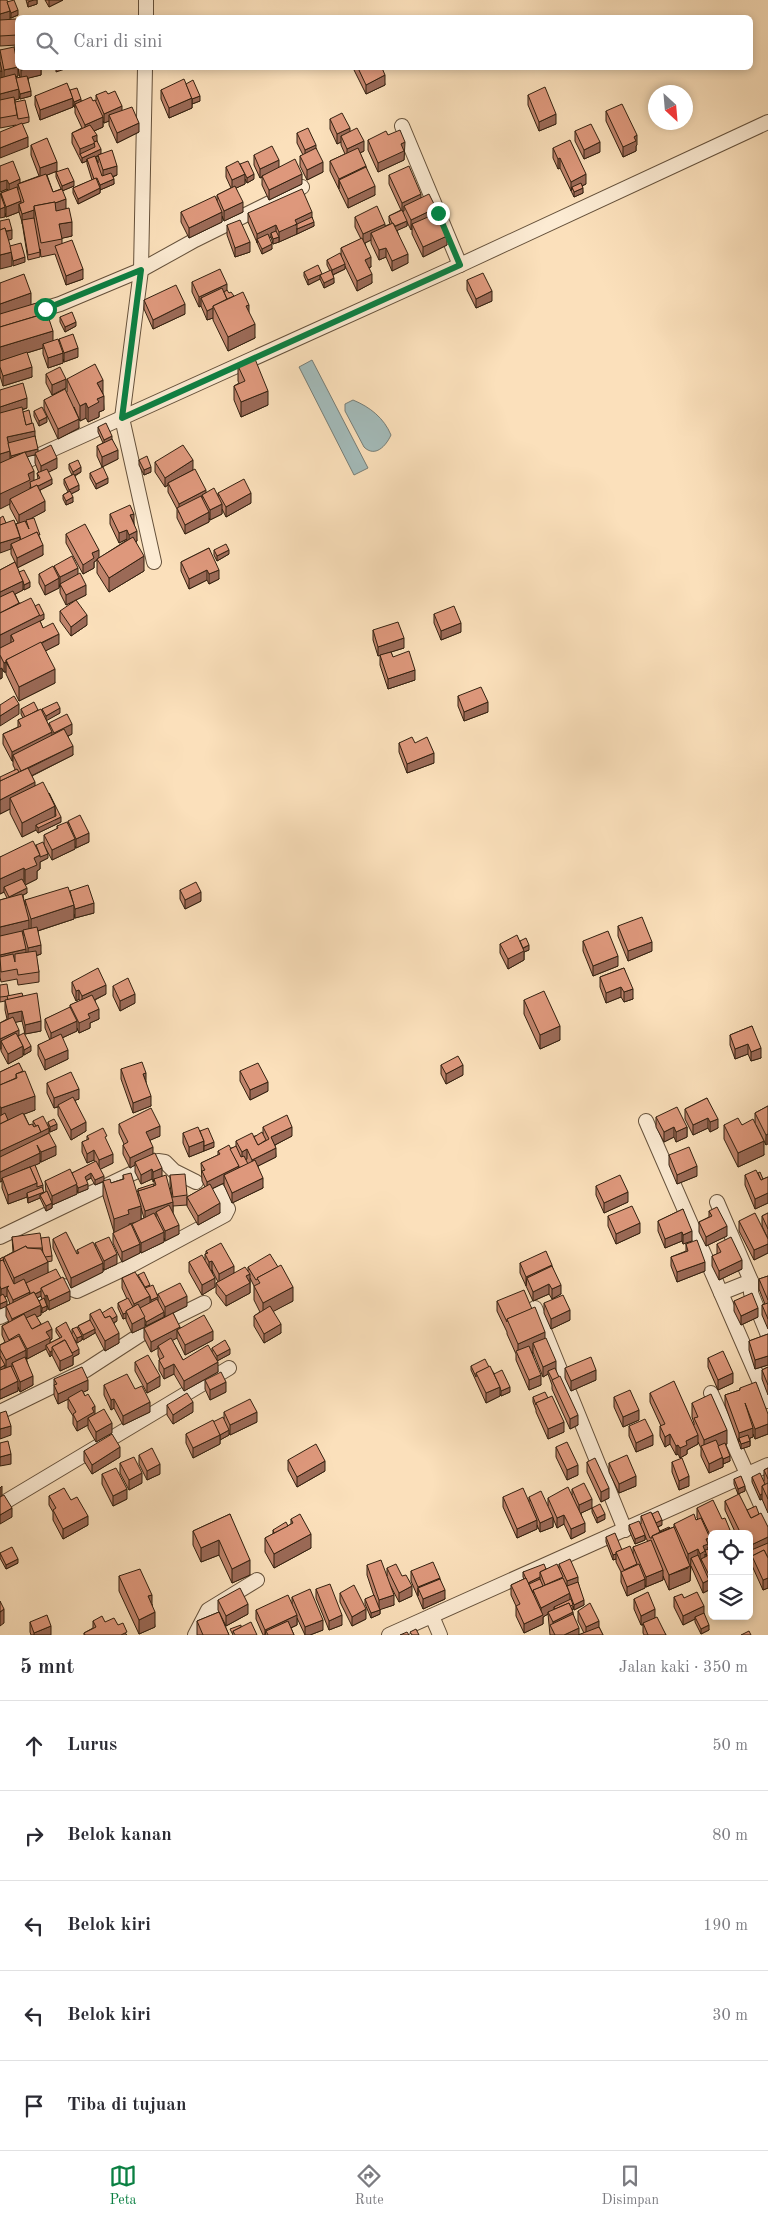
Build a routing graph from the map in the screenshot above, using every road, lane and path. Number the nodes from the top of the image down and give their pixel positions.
1 (146, 0) edge
2 (146, 15) edge
3 (145, 70) edge
4 (768, 122) edge
5 (402, 126) dead end
6 (302, 188) edge
7 (460, 265) junction
8 (141, 270) junction
9 (0, 322) edge
10 (122, 418) junction
11 (0, 473) edge
12 (154, 562) dead end
13 (646, 1121) dead end
14 (196, 1182) dead end
15 (218, 1190) dead end
16 (717, 1202) dead end
17 (0, 1237) edge
18 (751, 1281) junction
19 (721, 1293) junction
20 (204, 1303) dead end
21 (535, 1308) edge
22 (0, 1317) edge
23 (768, 1335) edge
24 (229, 1368) dead end
25 (710, 1393) edge
26 (768, 1401) edge
27 (0, 1412) edge
28 (768, 1465) edge
29 (748, 1474) junction
30 (0, 1506) edge
31 (768, 1521) edge
32 (626, 1530) junction
33 (258, 1580) dead end
34 (432, 1616) junction
35 (195, 1635) edge
36 (389, 1635) edge
37 (440, 1635) edge

1 - 2 street
3 - 8 street
4 - 7 street
5 - 7 street
6 - 8 street
7 - 10 street
8 - 9 street
8 - 10 street
10 - 11 street
10 - 12 street
13 - 19 street
14 - 17 street
15 - 22 street
16 - 18 street
18 - 19 street
18 - 23 street
19 - 26 street
20 - 27 street
21 - 32 street
24 - 30 street
25 - 29 street
28 - 29 street
29 - 31 street
29 - 32 street
32 - 34 street
33 - 35 street
34 - 36 street
34 - 37 street

